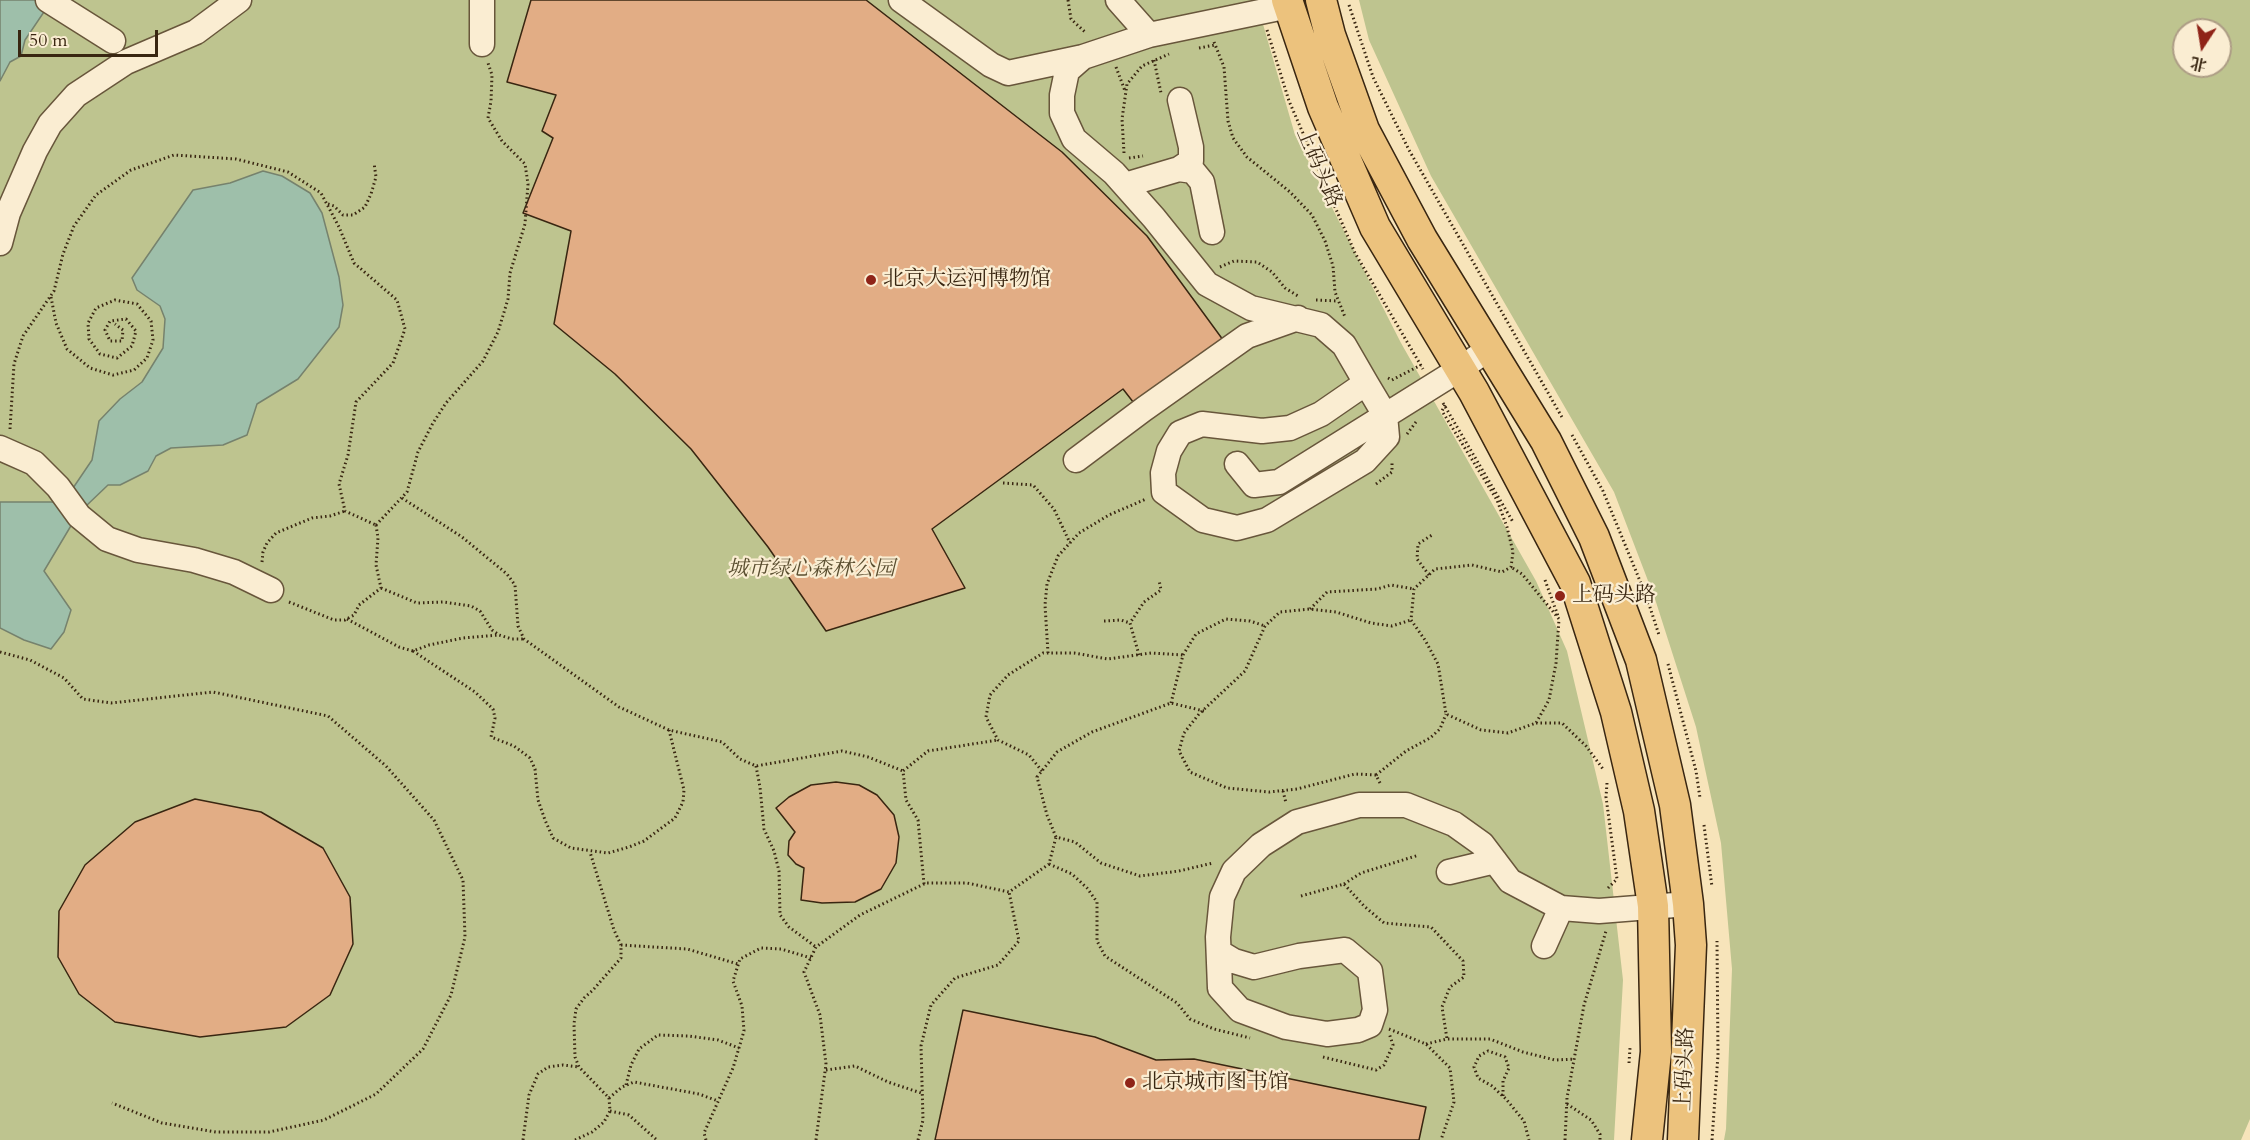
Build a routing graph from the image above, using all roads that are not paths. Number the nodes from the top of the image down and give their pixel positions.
1 (48, 0) edge
2 (239, 0) edge
3 (482, 0) edge
4 (901, 0) edge
5 (1118, 0) edge
6 (1321, 0) edge
7 (1279, 6) edge
8 (1149, 35) junction
9 (108, 38) dead end
10 (482, 44) road end
11 (1083, 57) junction
12 (1171, 101) road end
13 (1179, 169) junction
14 (1125, 185) junction
15 (1212, 232) dead end
16 (0, 243) edge
17 (1302, 305) junction
18 (1490, 348) junction
19 (1460, 369) junction
20 (1374, 378) junction
21 (1385, 415) junction
22 (3, 449) edge
23 (1076, 460) dead end
24 (1237, 464) dead end
25 (271, 590) road end
26 (1495, 861) junction
27 (1449, 872) dead end
28 (1688, 904) junction
29 (1653, 906) junction
30 (1562, 908) junction
31 (1544, 946) dead end
32 (1219, 952) junction
33 (1647, 1140) edge
34 (1683, 1140) edge

1 - 9 street
2 - 16 street
3 - 10 street
4 - 11 street
5 - 8 street
6 - 18 main road, 上码头路
7 - 8 street
7 - 19 main road, 上码头路
8 - 11 street
11 - 14 street
12 - 13 street
13 - 14 street
13 - 15 street
14 - 17 street
17 - 20 street
17 - 23 street
18 - 19 street
18 - 28 main road, 上码头路
19 - 21 street
19 - 29 main road, 上码头路
20 - 21 street
20 - 21 street
21 - 24 street
22 - 25 street
26 - 27 street
26 - 30 street
26 - 32 street
28 - 29 street
28 - 34 main road, 上码头路
29 - 30 street
29 - 33 main road, 上码头路
30 - 31 street
32 - 32 street

